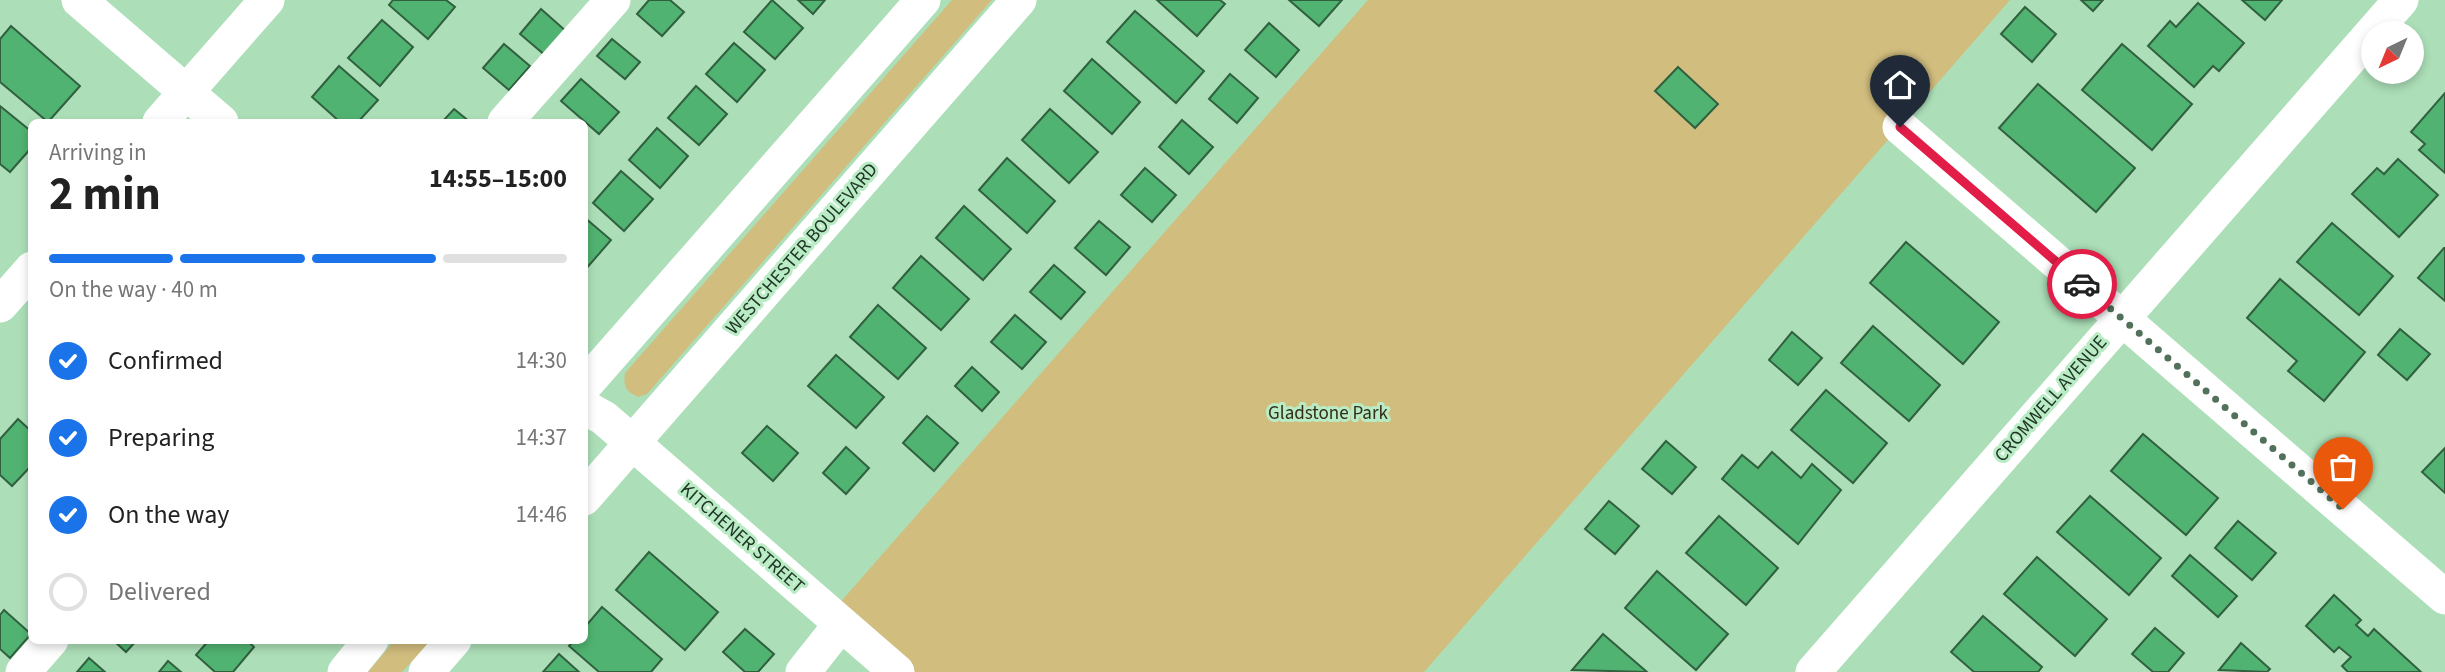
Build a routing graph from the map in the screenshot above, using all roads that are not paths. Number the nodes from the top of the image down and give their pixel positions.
1 (79, 0) edge
2 (267, 0) edge
3 (613, 0) edge
4 (923, 0) edge
5 (1019, 0) edge
6 (2401, 0) edge
7 (186, 93) junction
8 (163, 119) edge
9 (217, 119) edge
10 (508, 119) edge
11 (1900, 127) dead end
12 (28, 274) edge
13 (0, 305) edge
14 (2122, 318) junction
15 (588, 381) edge
16 (588, 409) edge
17 (633, 443) junction
18 (588, 494) edge
19 (2445, 597) edge
20 (841, 624) junction
21 (48, 644) edge
22 (368, 644) edge
23 (450, 644) edge
24 (23, 672) edge
25 (345, 672) edge
26 (426, 672) edge
27 (803, 672) edge
28 (897, 672) edge
29 (1813, 672) edge

1 - 7 street
2 - 7 street
3 - 10 street
4 - 15 street
5 - 17 street, WESTCHESTER BOULEVARD
6 - 14 street, CROMWELL AVENUE
7 - 8 street
7 - 9 street
11 - 14 street
12 - 13 street
14 - 19 street
14 - 29 street, CROMWELL AVENUE
16 - 17 street, KITCHENER STREET
17 - 18 street, WESTCHESTER BOULEVARD
17 - 20 street, KITCHENER STREET
20 - 27 street
20 - 28 street, KITCHENER STREET
21 - 24 street
22 - 25 street
23 - 26 street

